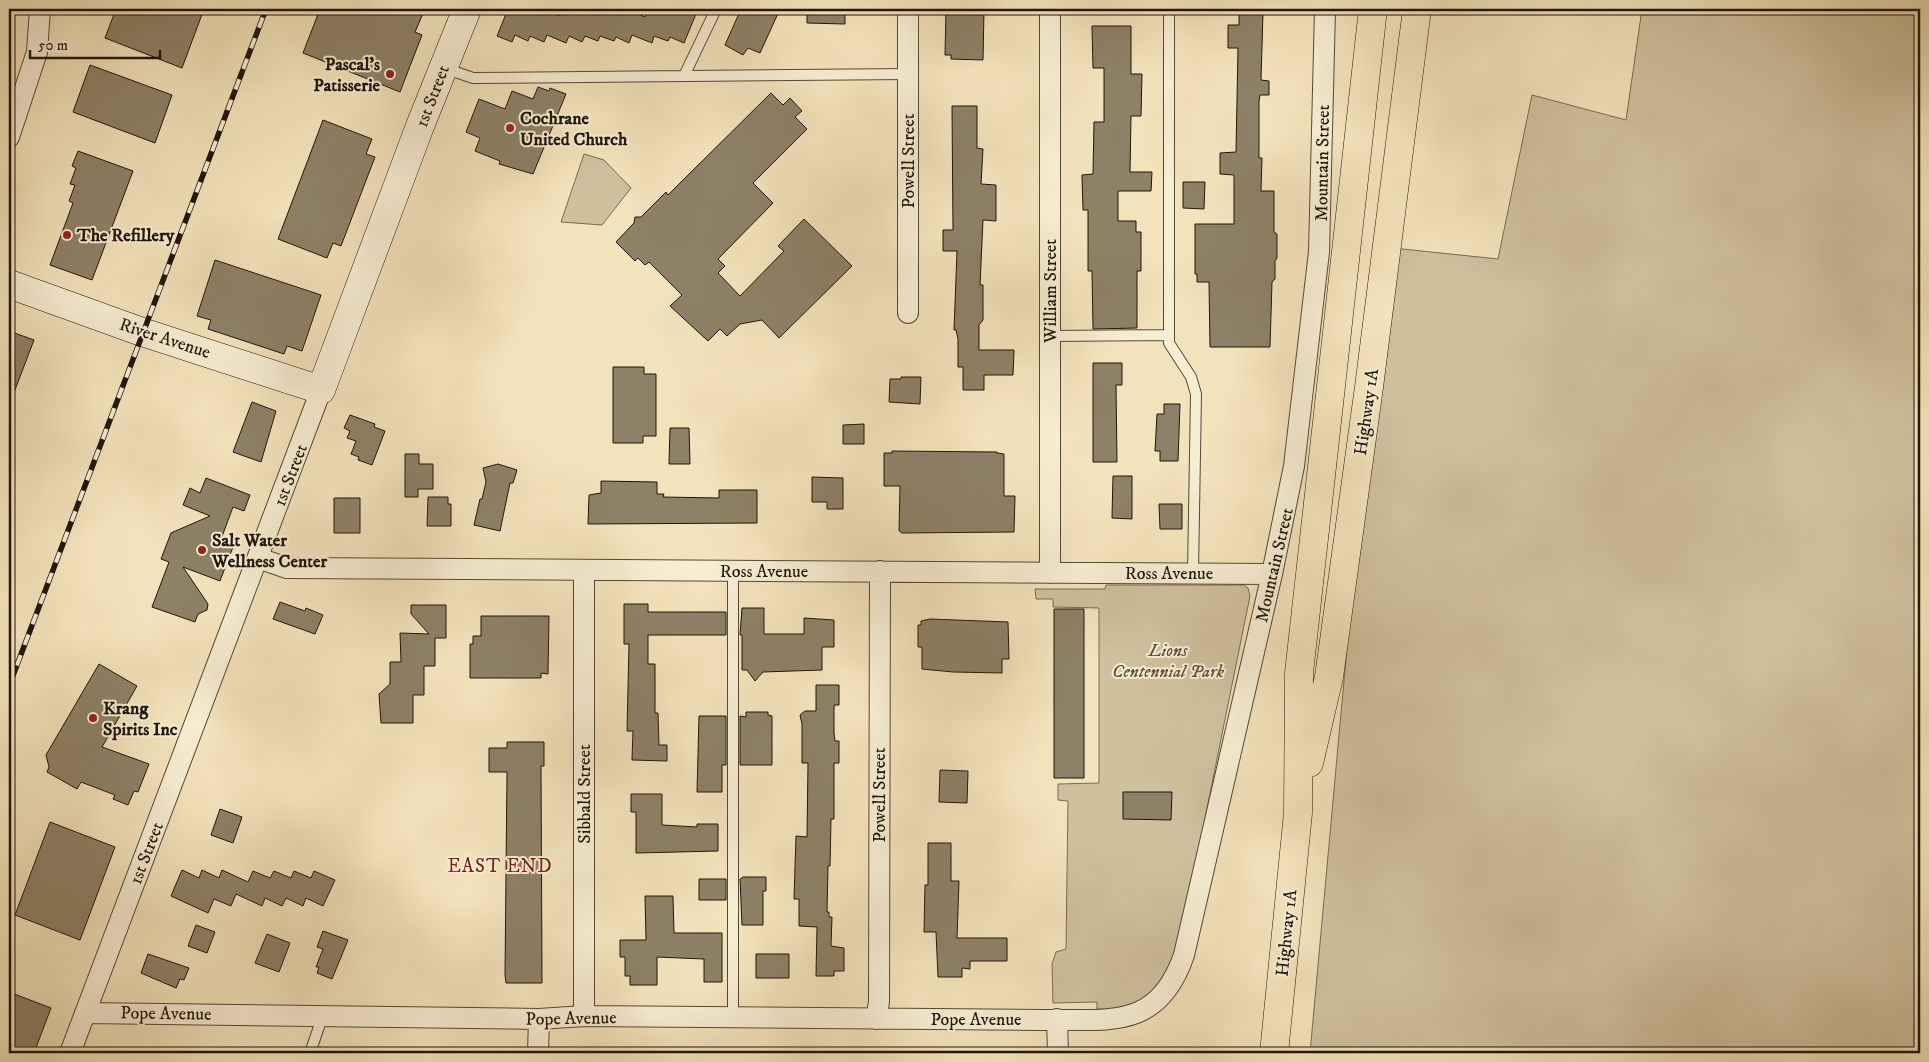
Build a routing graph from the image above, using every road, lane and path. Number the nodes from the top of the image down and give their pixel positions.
1 (40, 9) edge
2 (467, 9) edge
3 (716, 9) edge
4 (908, 9) edge
5 (1050, 9) edge
6 (1169, 9) edge
7 (1325, 9) edge
8 (1366, 9) edge
9 (1373, 9) edge
10 (1417, 9) edge
11 (443, 68) junction
12 (909, 74) junction
13 (684, 76) junction
14 (1364, 80) junction
15 (9, 137) edge
16 (9, 284) edge
17 (908, 313) dead end
18 (1170, 335) junction
19 (1050, 336) junction
20 (322, 390) junction
21 (258, 558) junction
22 (584, 571) junction
23 (733, 571) junction
24 (880, 571) junction
25 (1050, 573) junction
26 (1193, 573) junction
27 (1272, 574) junction
28 (1298, 813) junction
29 (85, 1013) junction
30 (323, 1015) junction
31 (584, 1016) junction
32 (733, 1017) junction
33 (539, 1019) junction
34 (876, 1019) junction
35 (1057, 1020) junction
36 (70, 1053) edge
37 (310, 1053) edge
38 (538, 1053) edge
39 (1058, 1053) edge
40 (1274, 1053) edge

1 - 15 street
2 - 11 street, 1st Street
3 - 13 lane
4 - 12 street, Powell Street
5 - 19 street, William Street
6 - 18 lane
7 - 27 street, Mountain Street
8 - 14 main road
9 - 14 main road, Highway 1A
10 - 28 main road, Highway 1A
11 - 13 lane
11 - 20 street, 1st Street
12 - 13 lane
12 - 17 street, Powell Street
14 - 28 main road, Highway 1A
16 - 20 street, River Avenue
18 - 19 lane
18 - 26 lane
19 - 25 street, William Street
20 - 21 street, 1st Street
21 - 22 street, Ross Avenue
21 - 29 street, 1st Street
22 - 23 street, Ross Avenue
22 - 31 street, Sibbald Street
23 - 24 street, Ross Avenue
23 - 32 lane
24 - 25 street, Ross Avenue
24 - 34 street, Powell Street
25 - 26 street, Ross Avenue
26 - 27 street, Ross Avenue
27 - 35 street, Mountain Street
28 - 40 main road, Highway 1A
29 - 30 street, Pope Avenue
29 - 36 street, 1st Street
30 - 33 street, Pope Avenue
30 - 37 lane
31 - 32 street, Pope Avenue
31 - 33 street, Pope Avenue
32 - 34 street, Pope Avenue
33 - 38 street
34 - 35 street, Pope Avenue
35 - 39 street

